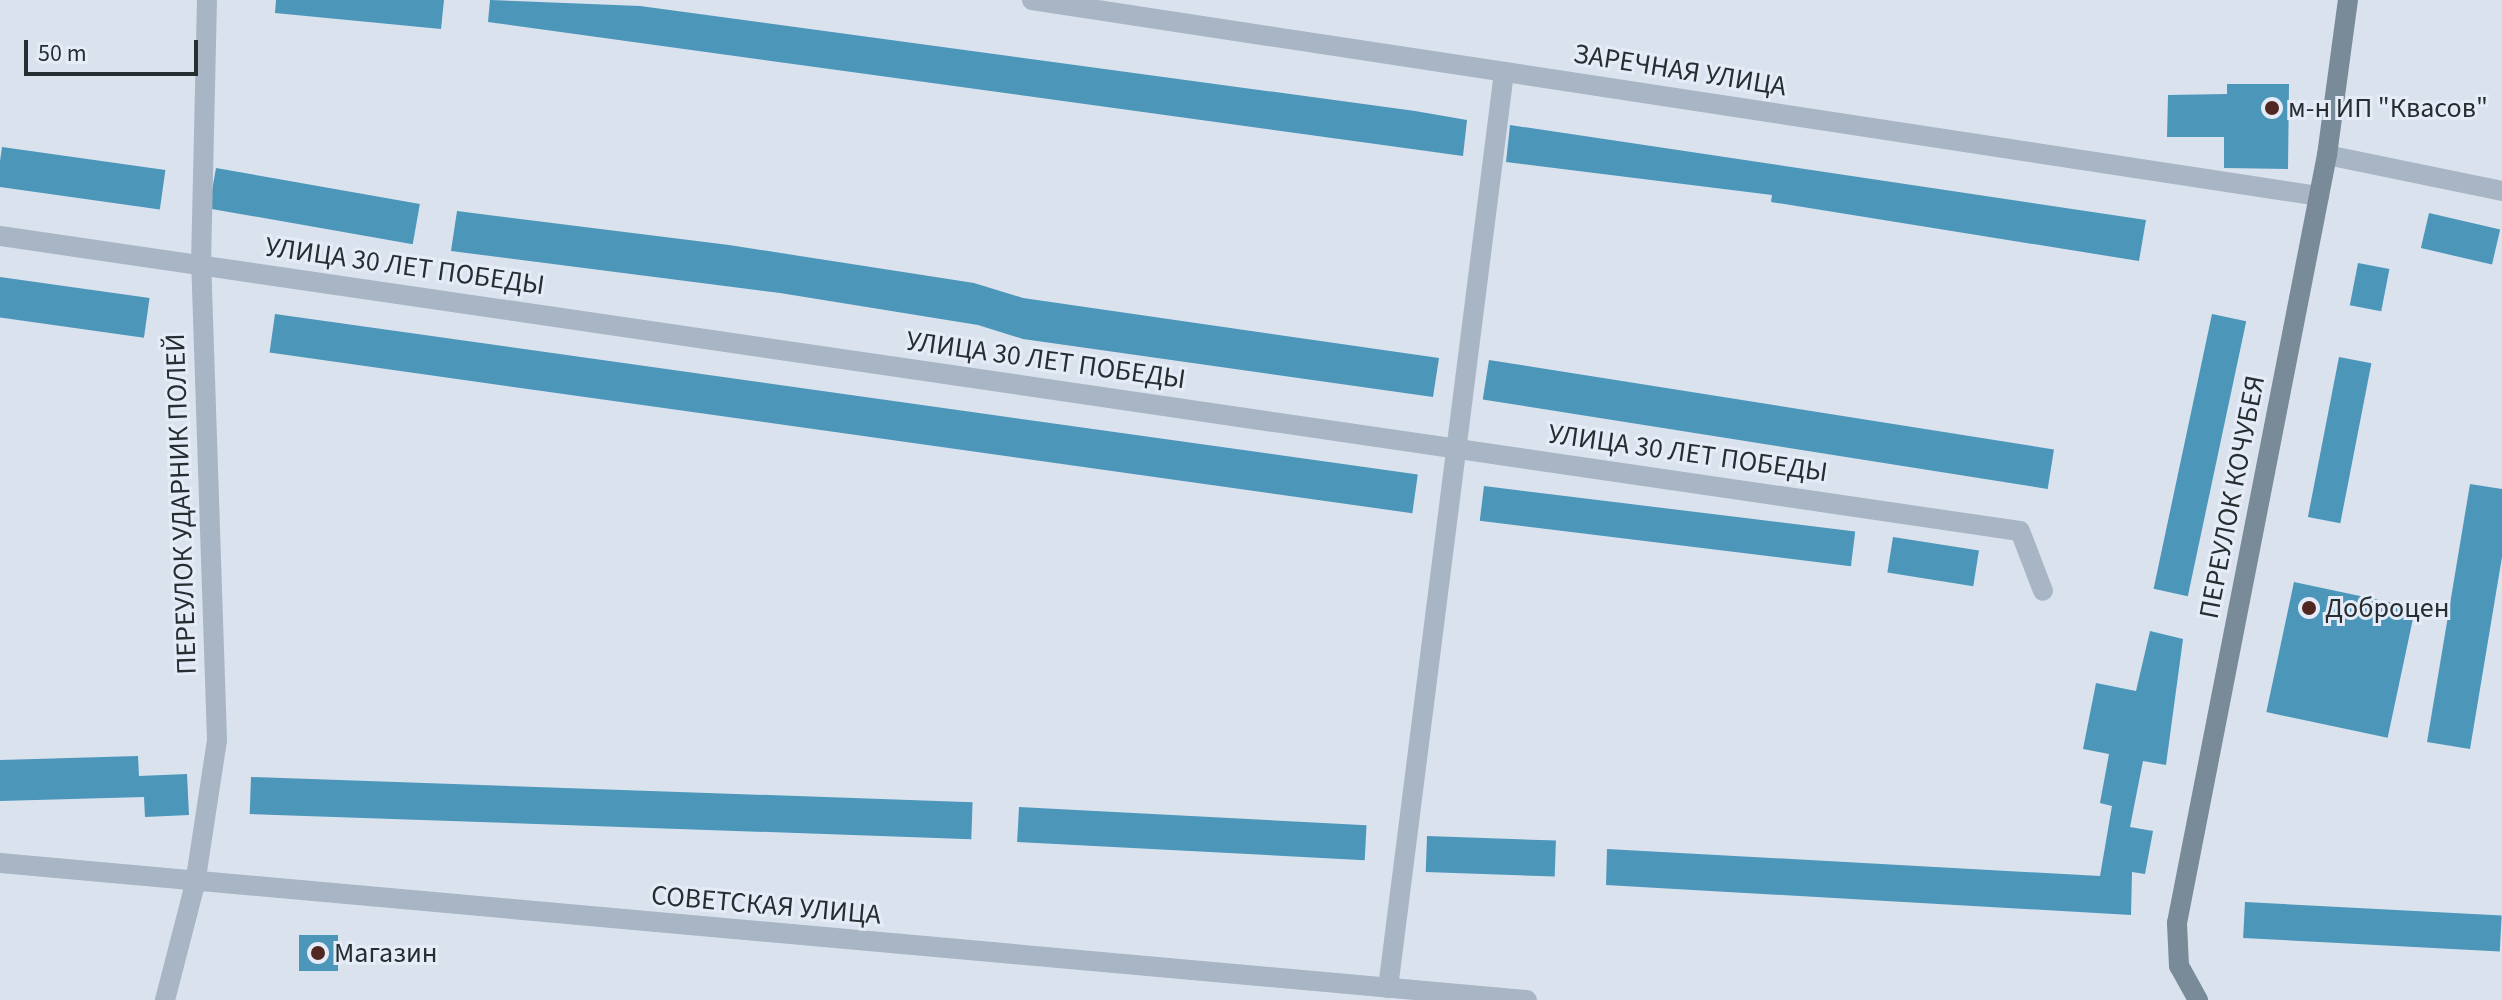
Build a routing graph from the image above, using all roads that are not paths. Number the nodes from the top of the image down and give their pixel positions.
1 (207, 0) edge
2 (1032, 0) edge
3 (2348, 0) edge
4 (1504, 72) junction
5 (2327, 155) junction
6 (2502, 191) edge
7 (2319, 196) junction
8 (0, 236) edge
9 (201, 264) junction
10 (1452, 447) junction
11 (2043, 591) dead end
12 (0, 863) edge
13 (195, 884) junction
14 (1388, 988) junction
15 (2192, 998) edge
16 (165, 1000) edge
17 (1527, 1000) edge

1 - 9 street, ПЕРЕУЛОК УДАРНИК ПОЛЕЙ
2 - 4 street, ЗАРЕЧНАЯ УЛИЦА
3 - 5 main road, ПЕРЕУЛОК КОЧУБЕЯ
4 - 7 street, ЗАРЕЧНАЯ УЛИЦА
4 - 10 street
5 - 6 street
5 - 7 main road, ПЕРЕУЛОК КОЧУБЕЯ
7 - 15 main road, ПЕРЕУЛОК КОЧУБЕЯ
8 - 9 street, УЛИЦА 30 ЛЕТ ПОБЕДЫ
9 - 10 street, УЛИЦА 30 ЛЕТ ПОБЕДЫ
9 - 13 street, ПЕРЕУЛОК УДАРНИК ПОЛЕЙ
10 - 11 street, УЛИЦА 30 ЛЕТ ПОБЕДЫ
10 - 14 street
12 - 13 street, СОВЕТСКАЯ УЛИЦА
13 - 14 street, СОВЕТСКАЯ УЛИЦА
13 - 16 street, ПЕРЕУЛОК УДАРНИК ПОЛЕЙ
14 - 17 street, СОВЕТСКАЯ УЛИЦА

